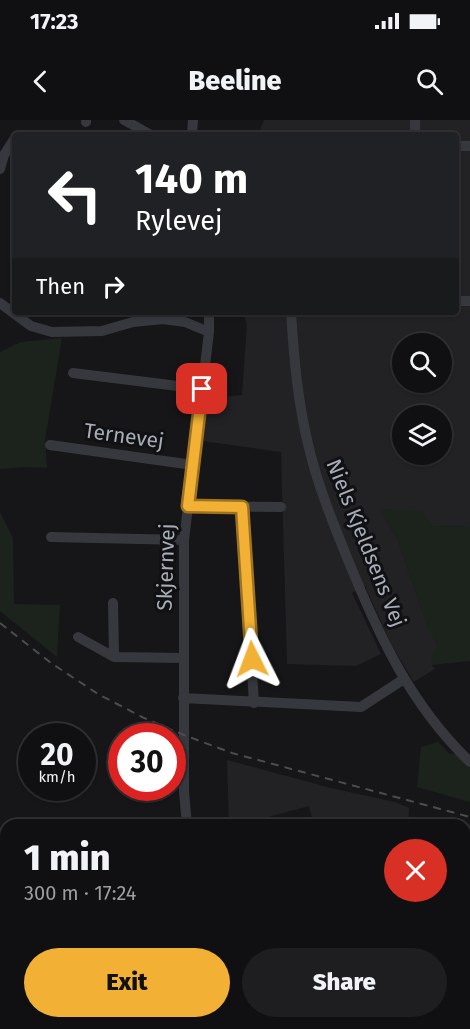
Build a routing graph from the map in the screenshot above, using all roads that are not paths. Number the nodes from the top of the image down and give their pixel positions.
1 (124, 120) edge
2 (146, 132) edge
3 (12, 142) edge
4 (0, 169) edge
5 (16, 315) edge
6 (209, 315) edge
7 (291, 315) edge
8 (208, 332) junction
9 (73, 373) dead end
10 (202, 389) junction
11 (50, 445) dead end
12 (193, 465) junction
13 (188, 506) junction
14 (242, 507) junction
15 (281, 507) dead end
16 (51, 537) dead end
17 (184, 540) junction
18 (113, 603) dead end
19 (78, 637) dead end
20 (114, 657) junction
21 (184, 658) junction
22 (404, 679) junction
23 (183, 698) junction
24 (254, 703) junction
25 (470, 762) edge
26 (186, 819) edge

1 - 2 street
3 - 4 street
5 - 8 street
6 - 8 street, Skjernvej
7 - 22 street, Niels Kjeldsens Vej
8 - 10 street, Skjernvej
9 - 10 street
10 - 12 street, Skjernvej
11 - 12 street, Ternevej
12 - 13 street, Skjernvej
13 - 14 street
13 - 17 street, Skjernvej
14 - 15 street
14 - 24 street
16 - 17 street
17 - 21 street, Skjernvej
18 - 20 street
19 - 20 street
20 - 21 street
21 - 23 street, Skjernvej
22 - 24 street
22 - 25 street, Niels Kjeldsens Vej
23 - 24 street
23 - 26 street, Skjernvej

